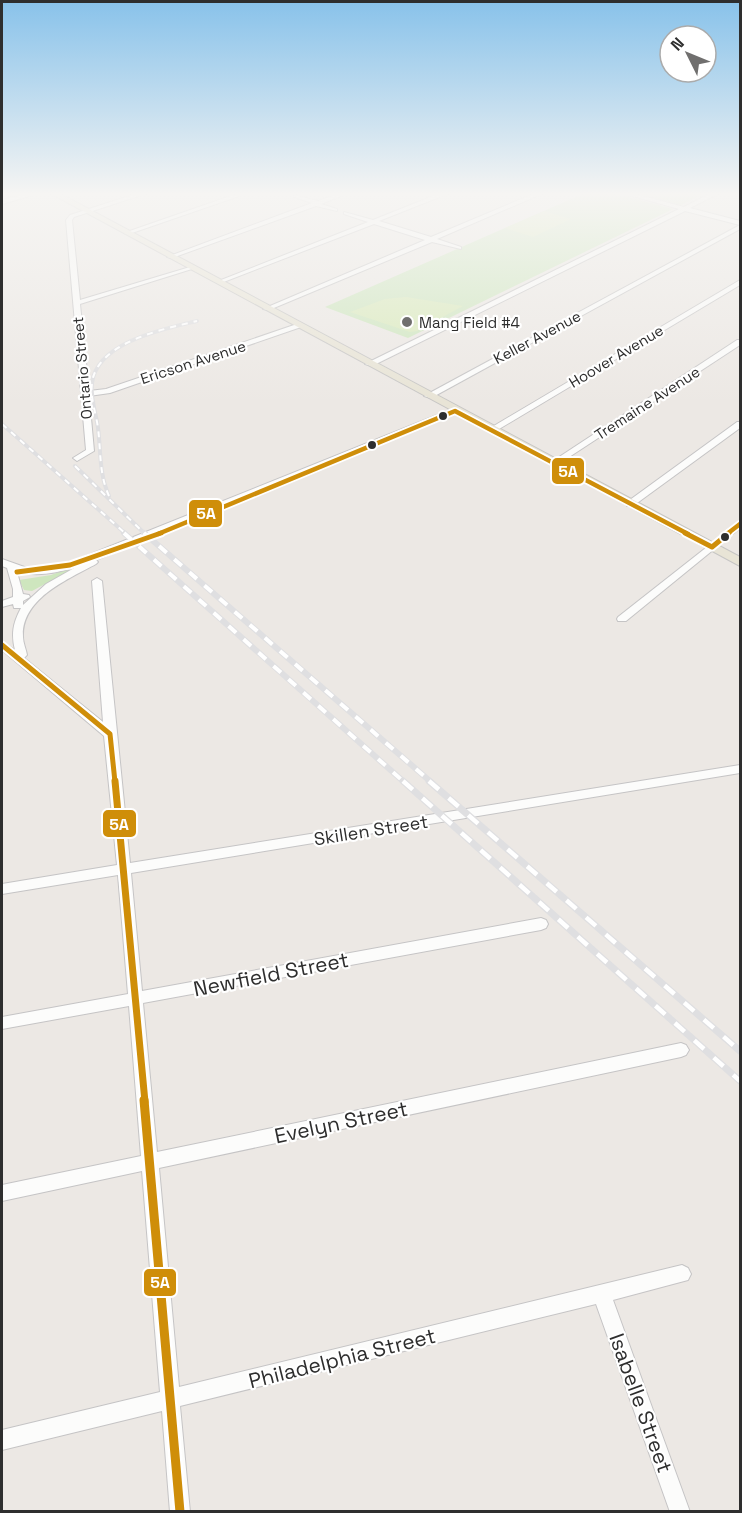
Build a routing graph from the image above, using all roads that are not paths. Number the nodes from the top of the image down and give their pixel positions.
1 (73, 263) edge
2 (181, 263) edge
3 (269, 263) edge
4 (376, 263) edge
5 (574, 263) edge
6 (672, 263) edge
7 (192, 268) junction
8 (219, 282) junction
9 (741, 282) edge
10 (76, 303) junction
11 (267, 309) junction
12 (300, 326) junction
13 (741, 342) edge
14 (369, 364) junction
15 (84, 394) junction
16 (428, 396) junction
17 (455, 411) junction
18 (741, 424) edge
19 (491, 430) junction
20 (77, 459) dead end
21 (554, 463) junction
22 (630, 504) junction
23 (741, 524) edge
24 (712, 547) junction
25 (119, 548) junction
26 (2, 562) edge
27 (741, 562) edge
28 (97, 581) dead end
29 (13, 584) edge
30 (2, 604) edge
31 (622, 619) dead end
32 (2, 645) edge
33 (36, 673) junction
34 (110, 734) junction
35 (741, 769) edge
36 (124, 869) junction
37 (2, 889) edge
38 (541, 924) dead end
39 (135, 999) junction
40 (2, 1023) edge
41 (681, 1050) dead end
42 (149, 1163) junction
43 (2, 1193) edge
44 (682, 1274) dead end
45 (602, 1294) junction
46 (170, 1401) junction
47 (2, 1440) edge
48 (180, 1512) edge
49 (680, 1512) edge

1 - 10 street, Ontario Street
2 - 7 main road
3 - 8 street
4 - 11 street
5 - 14 street
6 - 16 street, Keller Avenue
7 - 8 main road
7 - 10 street
8 - 11 main road
9 - 19 street, Hoover Avenue
10 - 15 street, Ontario Street
11 - 12 main road
12 - 14 main road
12 - 15 street, Ericson Avenue
13 - 21 street, Tremaine Avenue
14 - 16 main road
15 - 20 street, Ontario Street
16 - 17 main road
17 - 19 main road
17 - 25 street
18 - 22 street
19 - 21 main road
21 - 22 main road
22 - 24 main road
23 - 24 street
24 - 27 main road
24 - 31 street
25 - 29 street
25 - 29 street
26 - 29 street
28 - 34 street
29 - 30 street
29 - 33 street
32 - 33 street
33 - 34 street
34 - 36 street
35 - 36 street, Skillen Street
36 - 37 street, Skillen Street
36 - 39 street
38 - 39 street, Newfield Street
39 - 40 street, Newfield Street
39 - 42 street
41 - 42 street, Evelyn Street
42 - 43 street, Evelyn Street
42 - 46 street
44 - 45 street, Philadelphia Street
45 - 46 street, Philadelphia Street
45 - 49 street, Isabelle Street
46 - 47 street, Philadelphia Street
46 - 48 street

